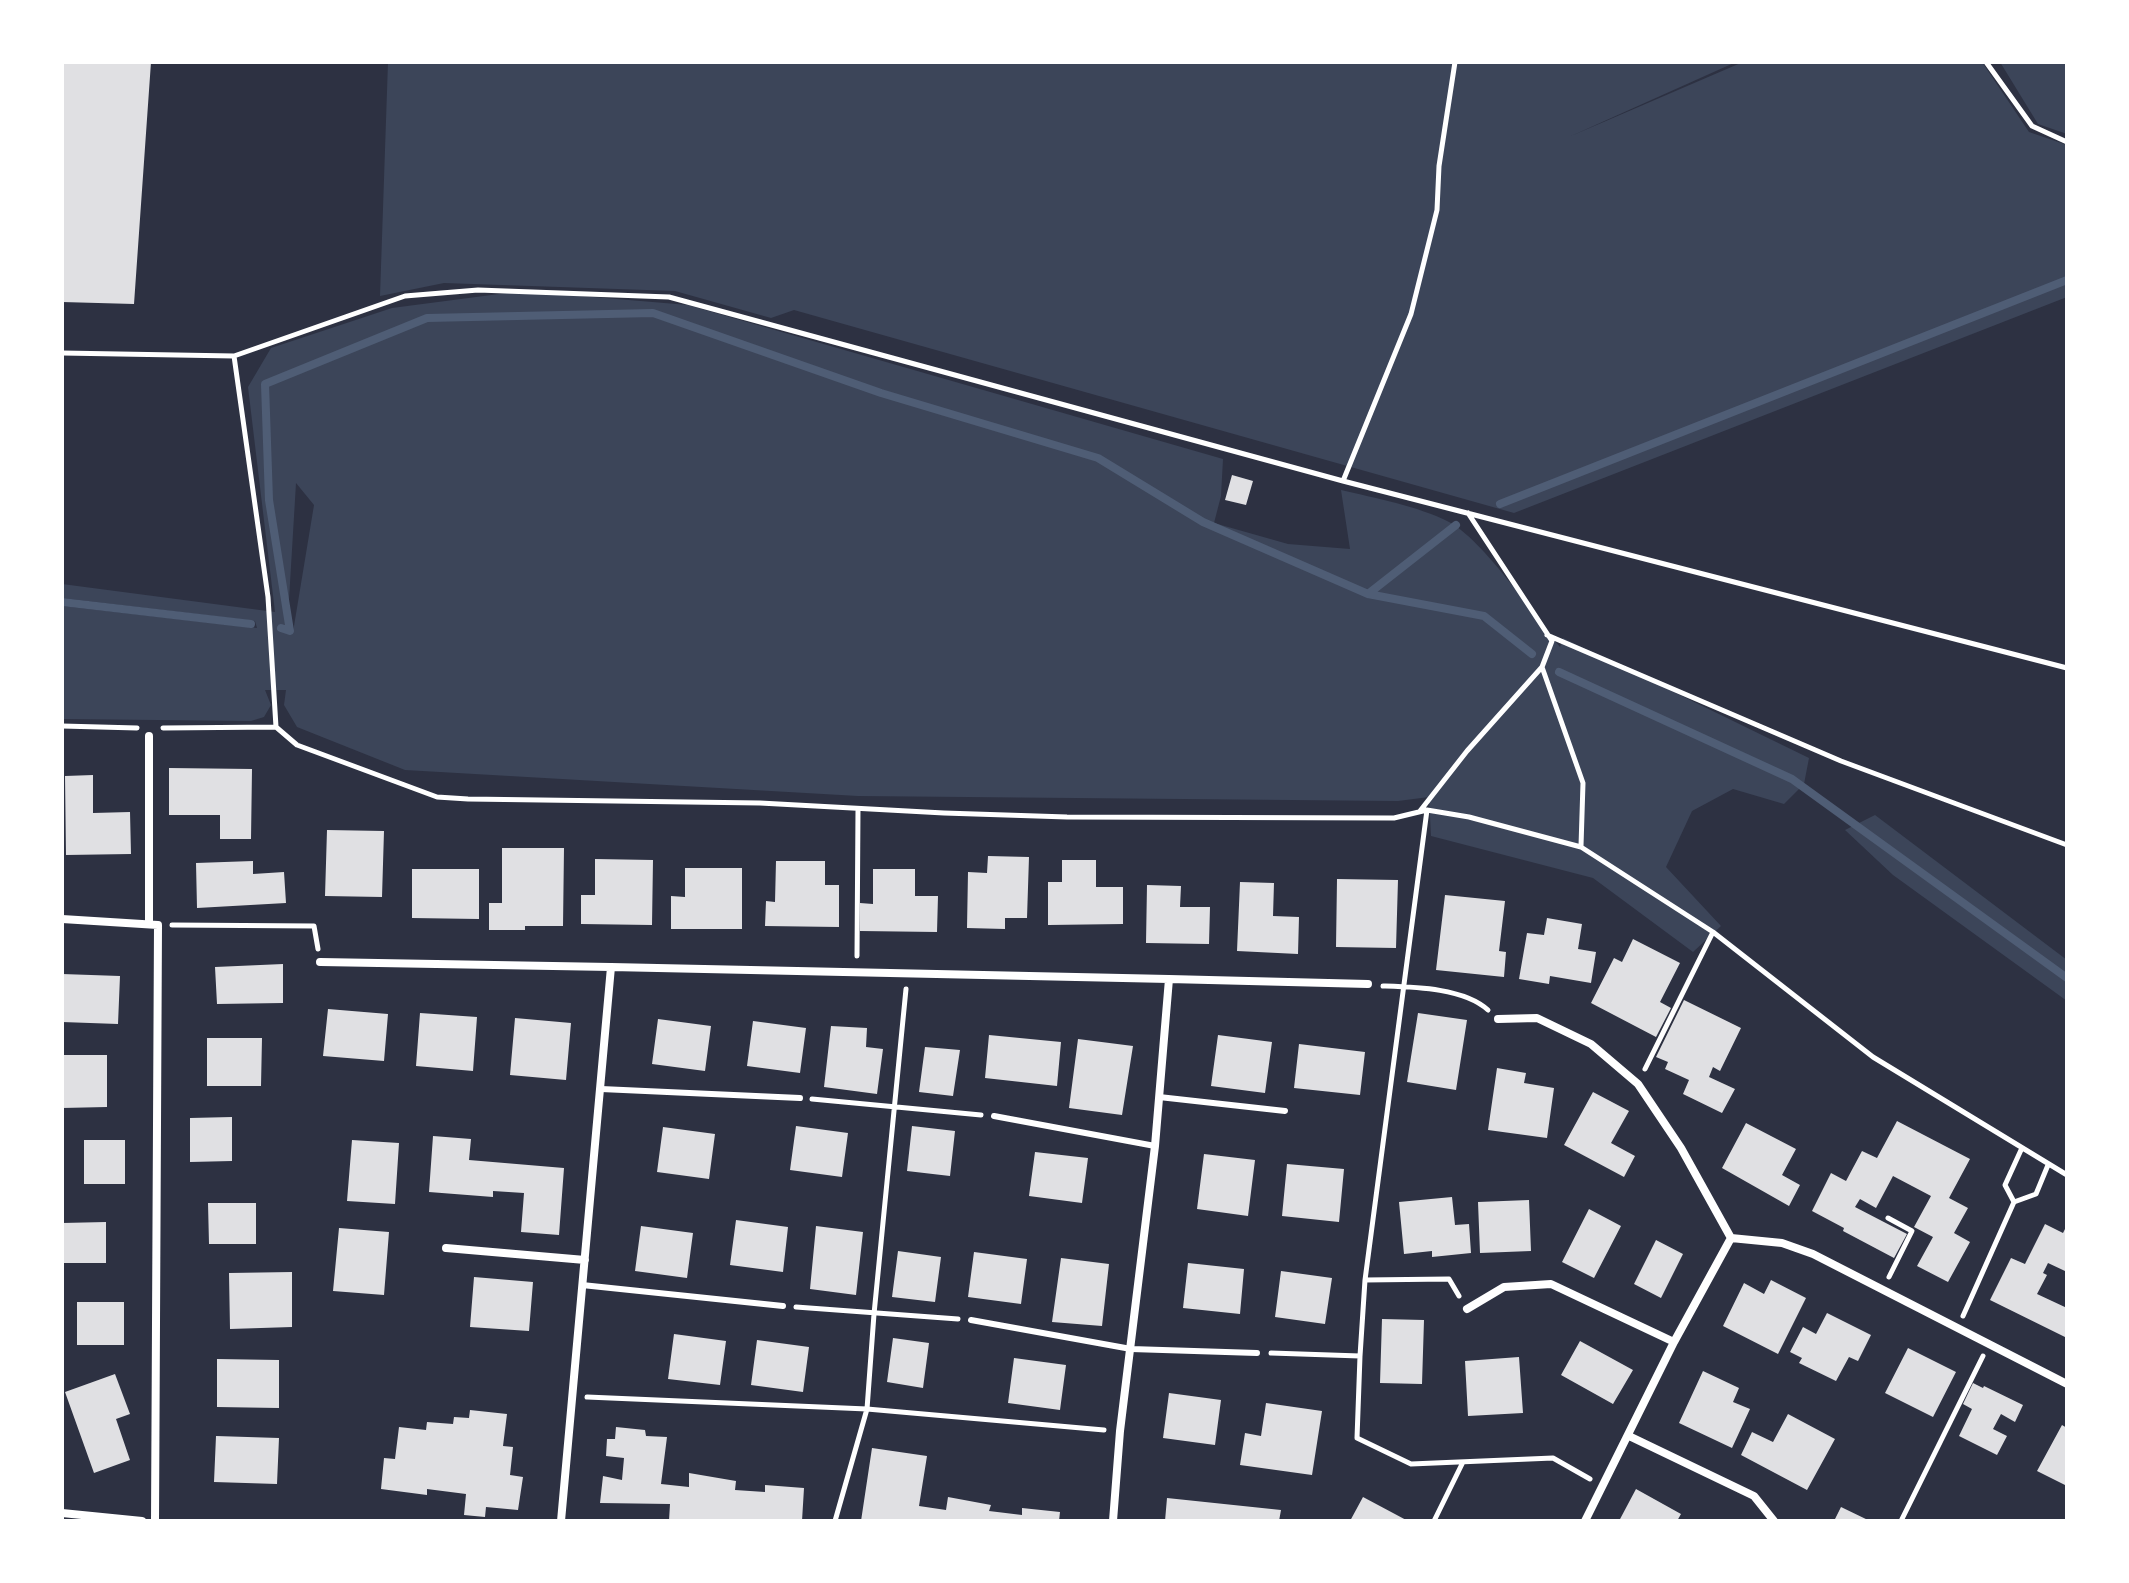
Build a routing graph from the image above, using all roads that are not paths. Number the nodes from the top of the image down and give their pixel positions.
1 (149, 736) dead end
2 (62, 919) edge
3 (153, 924) junction
4 (320, 962) road end
5 (611, 967) junction
6 (1169, 979) junction
7 (1368, 984) road end
8 (1498, 1019) road end
9 (601, 1089) junction
10 (1159, 1097) junction
11 (800, 1098) road end
12 (1285, 1111) dead end
13 (994, 1116) road end
14 (1155, 1146) junction
15 (1731, 1238) junction
16 (446, 1248) dead end
17 (585, 1260) junction
18 (582, 1285) junction
19 (783, 1306) road end
20 (1467, 1309) road end
21 (971, 1320) road end
22 (1674, 1342) junction
23 (1131, 1349) junction
24 (1257, 1353) road end
25 (2067, 1384) edge
26 (1629, 1436) junction
27 (62, 1513) edge
28 (92, 1518) edge
29 (142, 1521) edge
30 (155, 1521) edge
31 (561, 1521) edge
32 (1113, 1521) edge
33 (1585, 1521) edge
34 (1774, 1521) edge

1 - 3 street
2 - 3 street
3 - 30 street
4 - 5 street
5 - 6 street
5 - 9 street
6 - 7 street
6 - 10 street
8 - 15 street
9 - 11 lane
9 - 17 street
10 - 12 lane
10 - 14 street
13 - 14 lane
14 - 23 street
15 - 22 street
15 - 25 street
16 - 17 street
17 - 18 street
18 - 19 lane
18 - 31 street
20 - 22 street
21 - 23 lane
22 - 26 street
23 - 24 lane
23 - 32 street
26 - 33 street
26 - 34 street
27 - 28 street
28 - 29 street

